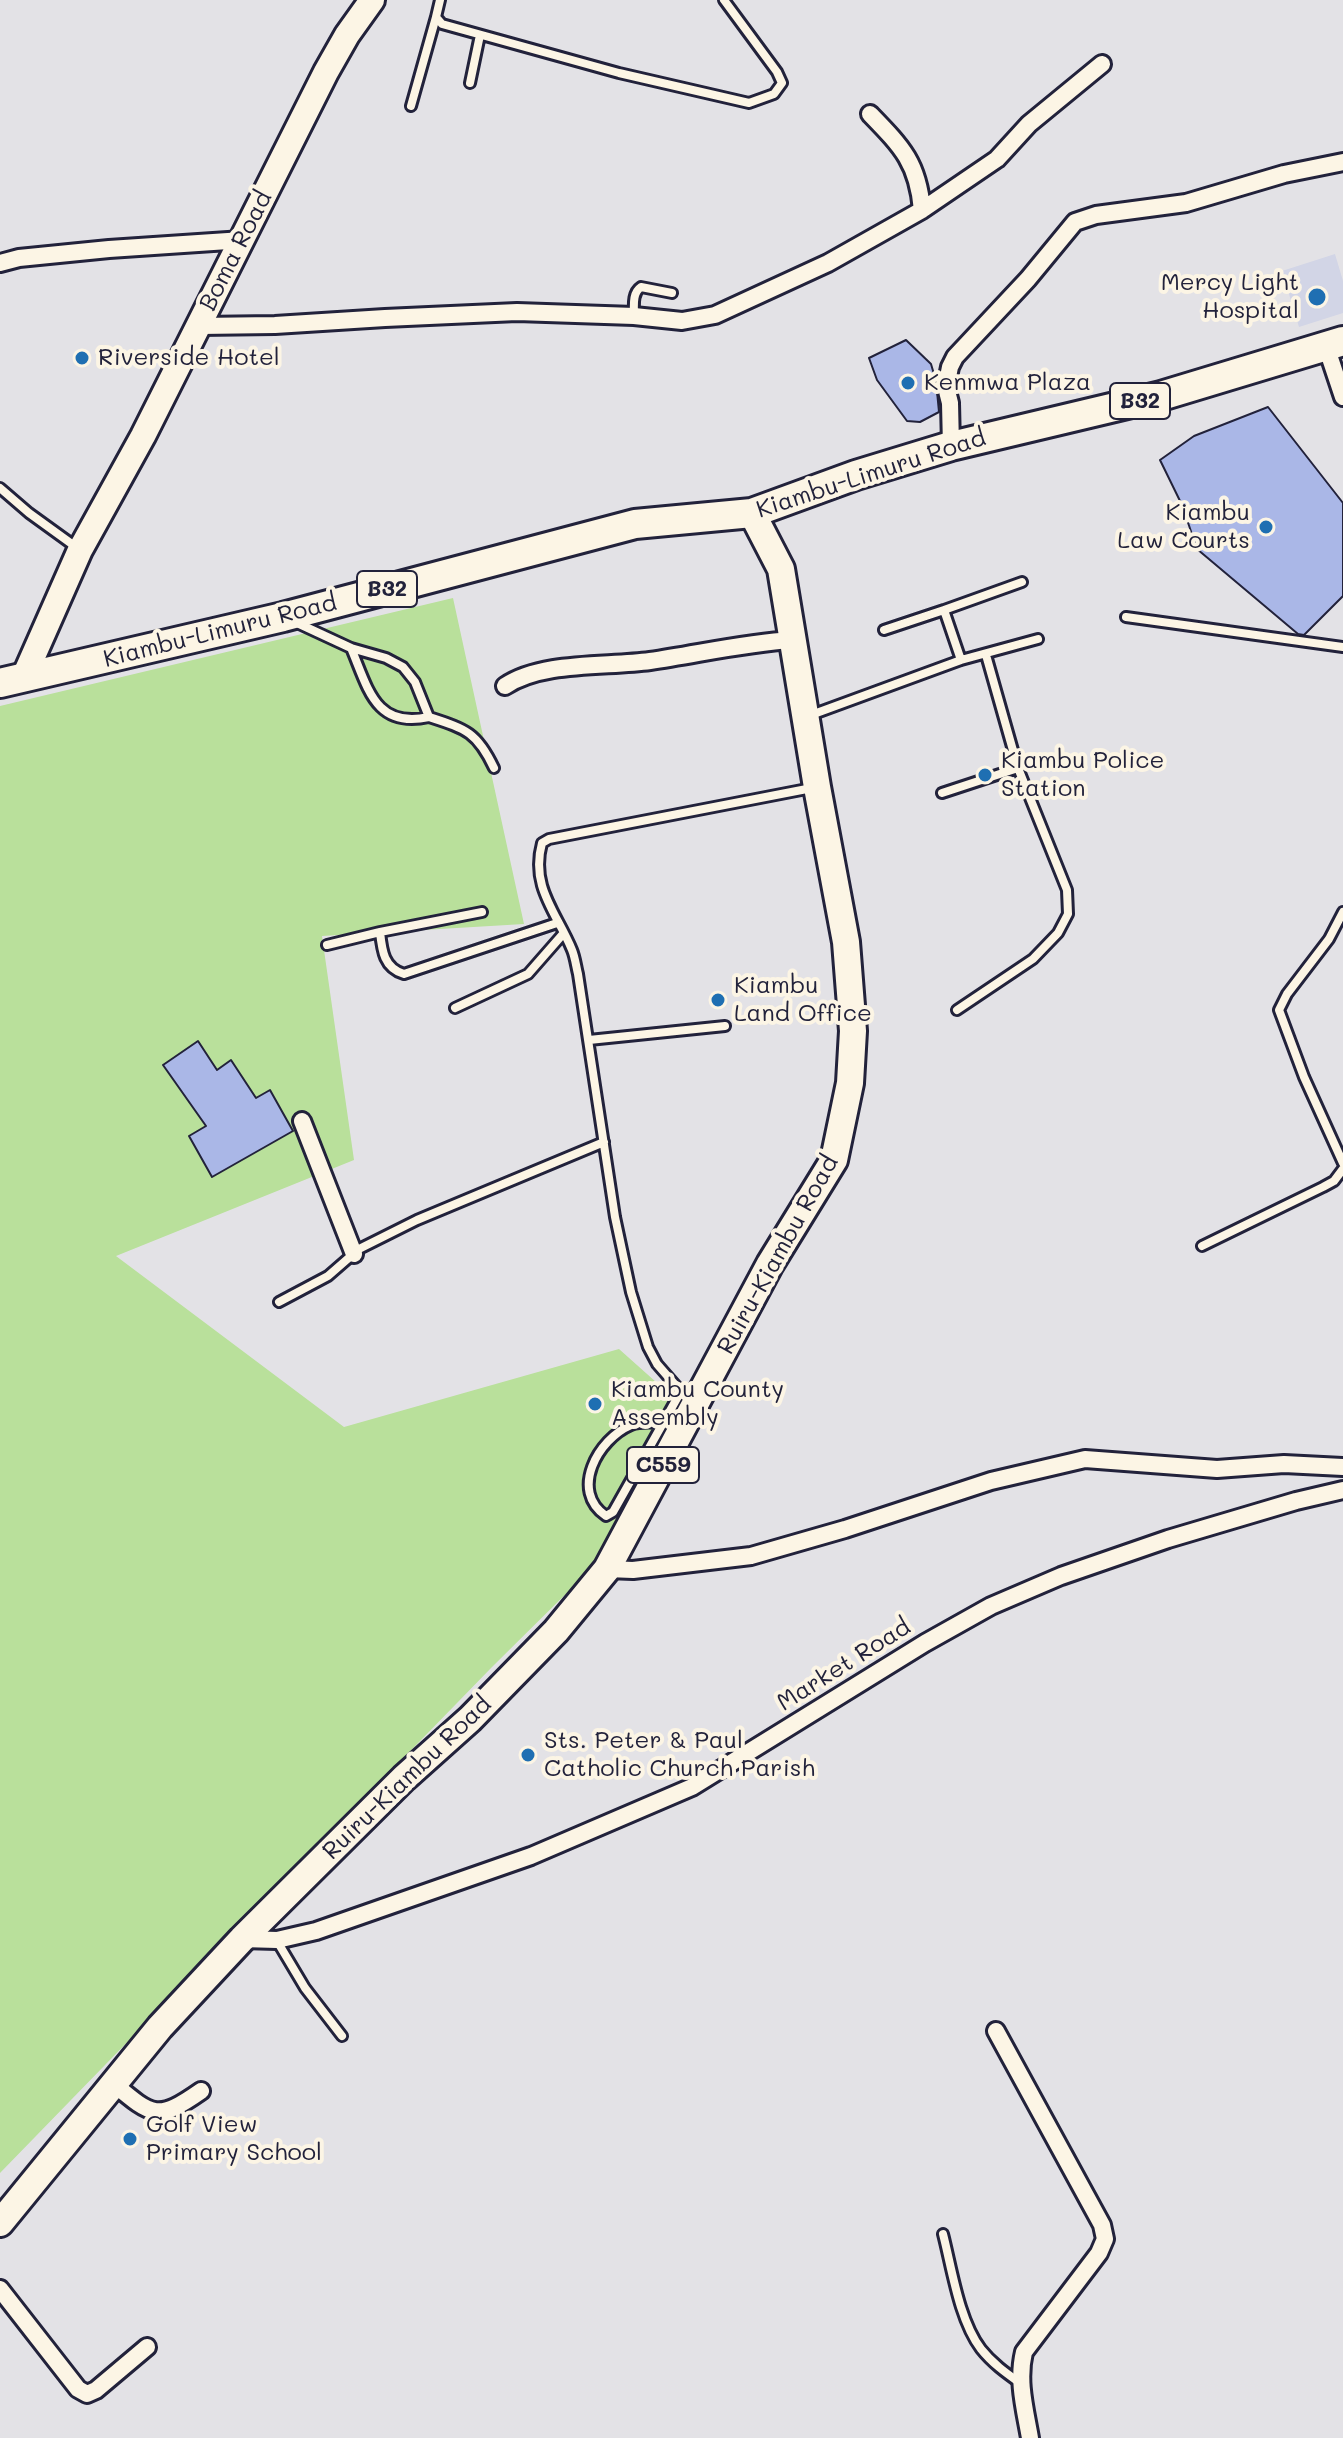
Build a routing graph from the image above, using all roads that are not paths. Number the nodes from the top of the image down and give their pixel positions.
1 (372, 0) edge
2 (440, 0) edge
3 (724, 0) edge
4 (436, 17) junction
5 (480, 35) junction
6 (1102, 64) dead end
7 (470, 83) dead end
8 (411, 106) dead end
9 (870, 114) dead end
10 (1343, 162) edge
11 (922, 210) junction
12 (243, 240) junction
13 (0, 263) edge
14 (672, 293) dead end
15 (634, 316) junction
16 (199, 326) junction
17 (1334, 344) edge
18 (1339, 372) edge
19 (1343, 397) edge
20 (951, 446) junction
21 (0, 488) edge
22 (752, 513) junction
23 (80, 550) junction
24 (1022, 582) dead end
25 (944, 610) junction
26 (283, 617) junction
27 (1126, 617) dead end
28 (884, 630) dead end
29 (1038, 639) dead end
30 (792, 640) junction
31 (1343, 647) edge
32 (351, 648) junction
33 (986, 655) junction
34 (961, 660) junction
35 (12, 681) edge
36 (505, 686) dead end
37 (429, 717) junction
38 (806, 717) junction
39 (494, 768) dead end
40 (1018, 768) junction
41 (817, 787) junction
42 (942, 793) dead end
43 (482, 912) dead end
44 (1343, 912) edge
45 (557, 923) junction
46 (380, 932) junction
47 (563, 934) junction
48 (327, 945) dead end
49 (455, 1008) dead end
50 (957, 1010) dead end
51 (725, 1026) dead end
52 (589, 1040) junction
53 (302, 1121) dead end
54 (604, 1142) junction
55 (1343, 1166) edge
56 (1202, 1246) dead end
57 (354, 1254) junction
58 (279, 1302) dead end
59 (688, 1400) junction
60 (663, 1423) junction
61 (1343, 1467) edge
62 (1343, 1490) edge
63 (607, 1569) junction
64 (242, 1939) junction
65 (277, 1940) junction
66 (996, 2031) dead end
67 (342, 2036) dead end
68 (114, 2084) junction
69 (201, 2091) dead end
70 (0, 2223) edge
71 (943, 2234) dead end
72 (0, 2289) edge
73 (147, 2347) dead end
74 (1020, 2383) junction
75 (1030, 2438) edge

1 - 12 main road, Boma Road
2 - 4 lane
3 - 5 lane
4 - 5 lane
4 - 8 lane
5 - 7 lane
6 - 11 street
9 - 11 street
10 - 20 street
11 - 15 street
12 - 13 street
12 - 16 main road, Boma Road
14 - 15 lane
15 - 16 street
16 - 23 main road, Boma Road
17 - 18 street
17 - 20 highway, Kiambu-Limuru Road / B32
18 - 19 street
20 - 22 highway, Kiambu-Limuru Road / B32
21 - 23 lane
22 - 26 highway, Kiambu-Limuru Road / B32
22 - 30 main road, Ruiru-Kiambu Road / C559
23 - 35 main road, Boma Road
24 - 25 lane
25 - 28 lane
25 - 34 lane
26 - 32 lane
26 - 35 highway, Kiambu-Limuru Road / B32
27 - 31 lane
29 - 33 lane
30 - 36 street
30 - 38 main road, Ruiru-Kiambu Road / C559
32 - 37 lane
32 - 37 lane
33 - 34 lane
33 - 40 lane
34 - 38 lane
37 - 39 lane
38 - 41 main road, Ruiru-Kiambu Road / C559
40 - 42 lane
40 - 50 lane
41 - 45 lane
41 - 59 main road, Ruiru-Kiambu Road / C559
43 - 46 lane
44 - 55 lane
45 - 46 lane
45 - 47 lane
46 - 48 lane
47 - 49 lane
47 - 52 lane
51 - 52 lane
52 - 54 lane
53 - 57 street
54 - 57 lane
54 - 59 lane
55 - 56 lane
57 - 58 lane
59 - 60 lane
59 - 63 main road, Ruiru-Kiambu Road / C559
60 - 60 lane
61 - 63 street
62 - 65 street, Market Road
63 - 64 main road, Ruiru-Kiambu Road / C559
64 - 65 street, Market Road
64 - 68 main road, Ruiru-Kiambu Road / C559
65 - 67 lane
66 - 74 street
68 - 69 street
68 - 70 main road, Ruiru-Kiambu Road / C559
71 - 74 lane
72 - 73 street
74 - 75 street

